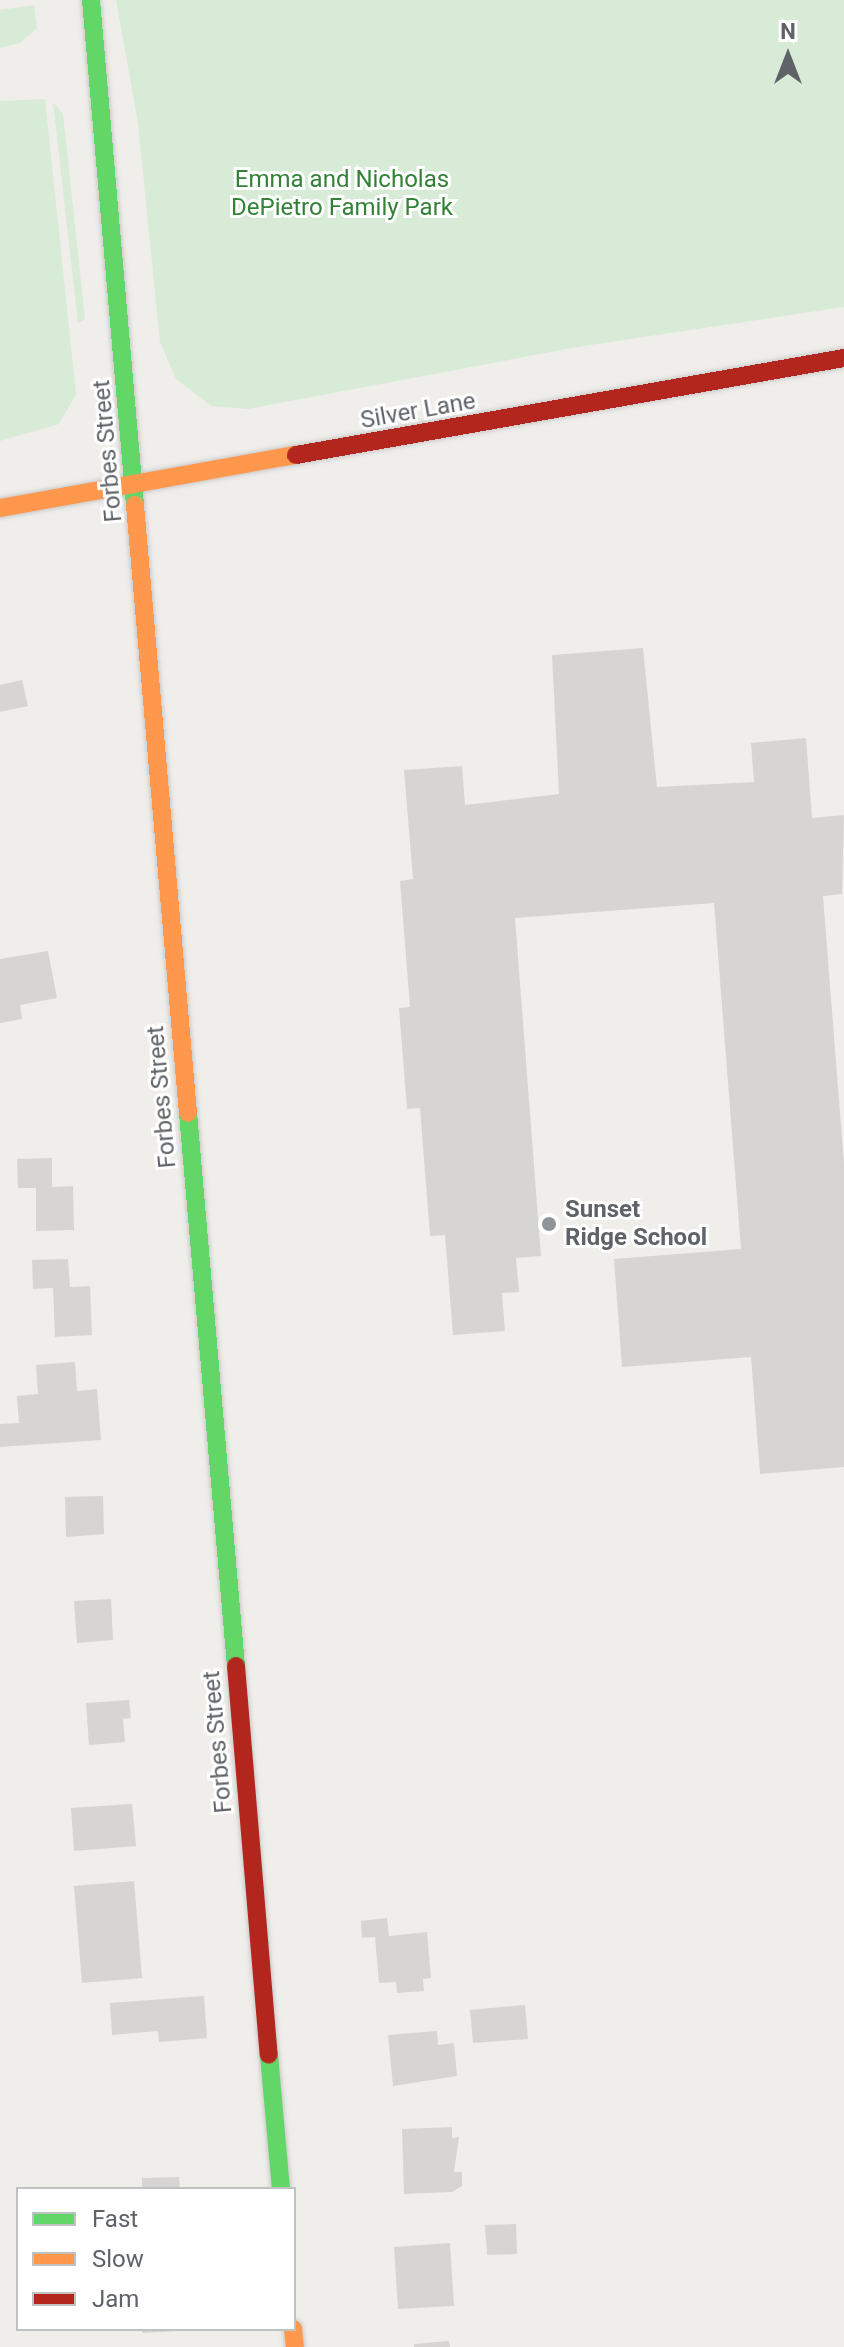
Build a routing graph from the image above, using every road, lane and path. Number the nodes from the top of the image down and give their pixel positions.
1 (91, 0) edge
2 (844, 358) edge
3 (135, 480) junction
4 (0, 508) edge
5 (281, 2187) edge

1 - 3 main road, Forbes Street
2 - 3 main road, Silver Lane
3 - 4 main road, Silver Lane
3 - 5 main road, Forbes Street

